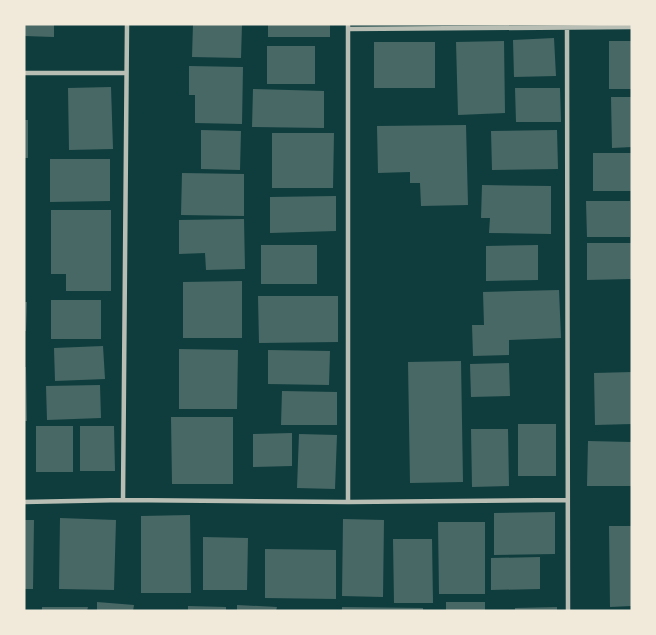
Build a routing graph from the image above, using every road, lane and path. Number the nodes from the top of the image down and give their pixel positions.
1 (127, 24) edge
2 (349, 27) edge
3 (632, 27) edge
4 (567, 28) junction
5 (24, 73) edge
6 (126, 73) junction
7 (123, 500) junction
8 (567, 500) junction
9 (24, 502) edge
10 (348, 502) junction
11 (568, 611) edge

1 - 6 lane
2 - 4 lane
2 - 10 lane
3 - 4 lane
4 - 8 lane
5 - 6 lane
6 - 7 lane
7 - 9 lane
7 - 10 lane
8 - 10 lane
8 - 11 lane

